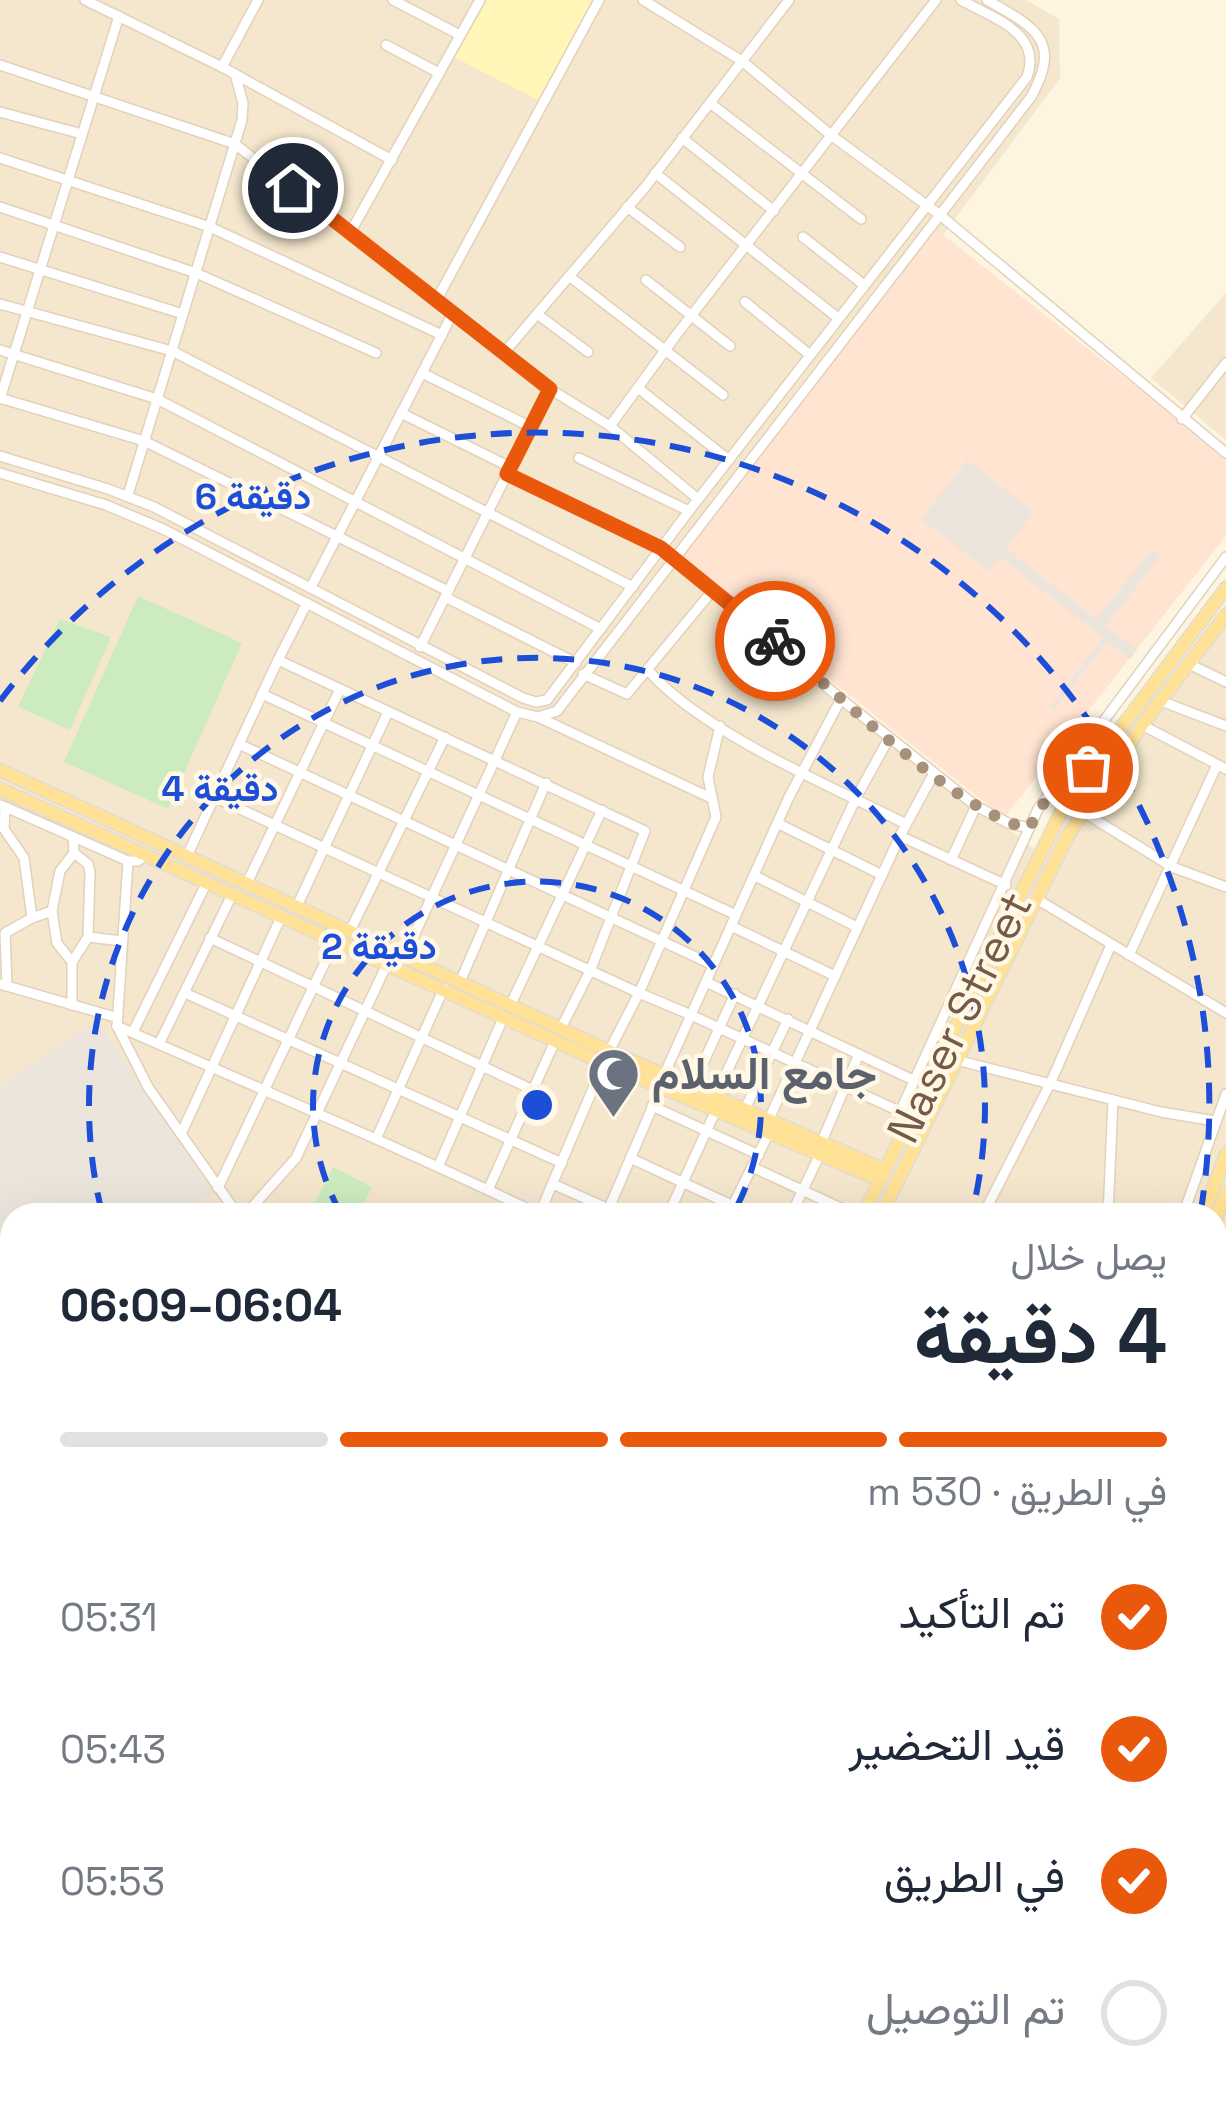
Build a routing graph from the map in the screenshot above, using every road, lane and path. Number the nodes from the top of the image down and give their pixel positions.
1 (258, 0) edge
2 (393, 0) edge
3 (480, 0) edge
4 (599, 0) edge
5 (643, 0) edge
6 (789, 0) edge
7 (936, 0) edge
8 (961, 0) edge
9 (988, 0) edge
10 (88, 1) edge
11 (119, 16) junction
12 (460, 35) junction
13 (386, 45) dead end
14 (742, 61) junction
15 (0, 65) edge
16 (223, 67) junction
17 (439, 73) junction
18 (235, 74) junction
19 (94, 95) junction
20 (710, 103) junction
21 (0, 112) edge
22 (82, 134) junction
23 (832, 136) junction
24 (682, 139) junction
25 (235, 144) junction
26 (0, 158) edge
27 (392, 160) junction
28 (655, 173) junction
29 (802, 175) junction
30 (68, 178) junction
31 (927, 205) junction
32 (0, 207) edge
33 (627, 207) junction
34 (774, 211) junction
35 (940, 215) junction
36 (861, 219) dead end
37 (53, 224) junction
38 (209, 227) junction
39 (350, 233) junction
40 (803, 237) dead end
41 (746, 245) junction
42 (680, 247) dead end
43 (0, 257) edge
44 (39, 271) junction
45 (196, 273) junction
46 (568, 277) junction
47 (646, 280) dead end
48 (864, 284) junction
49 (436, 301) junction
50 (745, 302) dead end
51 (0, 304) edge
52 (26, 313) junction
53 (183, 314) junction
54 (537, 314) junction
55 (452, 315) junction
56 (691, 316) junction
57 (838, 318) junction
58 (442, 335) junction
59 (730, 346) dead end
60 (0, 350) edge
61 (172, 351) junction
62 (664, 351) junction
63 (376, 352) dead end
64 (588, 352) dead end
65 (15, 354) junction
66 (503, 354) junction
67 (810, 355) junction
68 (1224, 369) edge
69 (422, 373) junction
70 (638, 388) junction
71 (550, 389) junction
72 (723, 395) dead end
73 (0, 398) edge
74 (157, 399) junction
75 (401, 413) junction
76 (1182, 419) junction
77 (610, 426) junction
78 (531, 427) junction
79 (144, 441) junction
80 (1226, 453) edge
81 (0, 456) edge
82 (379, 456) junction
83 (578, 458) dead end
84 (729, 460) junction
85 (508, 471) junction
86 (0, 473) edge
87 (128, 495) junction
88 (356, 499) junction
89 (698, 499) junction
90 (490, 511) junction
91 (689, 511) junction
92 (208, 535) junction
93 (336, 538) junction
94 (201, 548) junction
95 (661, 548) junction
96 (465, 556) junction
97 (1226, 557) edge
98 (674, 558) junction
99 (633, 586) junction
100 (311, 587) junction
101 (1226, 588) edge
102 (713, 590) junction
103 (447, 594) junction
104 (308, 603) junction
105 (1226, 615) edge
106 (1177, 622) junction
107 (601, 629) junction
108 (1190, 634) junction
109 (421, 646) junction
110 (415, 657) junction
111 (278, 660) junction
112 (576, 664) junction
113 (1189, 664) junction
114 (648, 670) junction
115 (583, 674) junction
116 (1226, 682) edge
117 (340, 689) junction
118 (262, 694) junction
119 (841, 699) junction
120 (1161, 701) junction
121 (388, 712) junction
122 (518, 712) junction
123 (538, 717) junction
124 (324, 723) junction
125 (1142, 724) junction
126 (720, 726) junction
127 (1226, 726) edge
128 (445, 736) junction
129 (890, 738) junction
130 (238, 745) junction
131 (374, 747) junction
132 (496, 760) junction
133 (1223, 766) edge
134 (1064, 769) junction
135 (0, 770) edge
136 (427, 770) junction
137 (802, 770) junction
138 (300, 773) junction
139 (934, 773) junction
140 (1080, 780) junction
141 (546, 783) junction
142 (0, 789) edge
143 (480, 795) junction
144 (350, 796) junction
145 (214, 797) junction
146 (711, 798) junction
147 (856, 798) junction
148 (2, 806) edge
149 (976, 806) junction
150 (602, 810) junction
151 (1082, 811) junction
152 (533, 819) junction
153 (403, 821) junction
154 (778, 823) junction
155 (906, 824) junction
156 (276, 825) junction
157 (1029, 828) junction
158 (4, 829) junction
159 (900, 836) junction
160 (73, 837) junction
161 (0, 841) edge
162 (585, 844) junction
163 (456, 846) junction
164 (326, 848) junction
165 (832, 850) junction
166 (74, 853) junction
167 (146, 855) junction
168 (188, 856) junction
169 (951, 860) junction
170 (128, 861) junction
171 (634, 866) junction
172 (1172, 867) junction
173 (380, 871) junction
174 (510, 872) junction
175 (882, 874) junction
176 (754, 876) junction
177 (207, 882) junction
178 (247, 883) junction
179 (1006, 885) junction
180 (1226, 887) edge
181 (684, 891) junction
182 (233, 893) junction
183 (561, 896) junction
184 (432, 898) junction
185 (1035, 898) junction
186 (808, 903) junction
187 (297, 906) junction
188 (52, 911) junction
189 (282, 916) junction
190 (32, 918) junction
191 (611, 918) junction
192 (733, 921) junction
193 (487, 922) junction
194 (857, 927) junction
195 (2, 930) edge
196 (350, 931) junction
197 (88, 937) junction
198 (210, 938) junction
199 (336, 939) junction
200 (122, 941) junction
201 (662, 942) junction
202 (1111, 945) junction
203 (537, 946) junction
204 (782, 951) junction
205 (990, 954) junction
206 (405, 955) junction
207 (1129, 955) junction
208 (72, 962) junction
209 (388, 962) junction
210 (259, 963) junction
211 (713, 965) junction
212 (982, 969) junction
213 (1000, 969) junction
214 (590, 971) junction
215 (835, 976) junction
216 (460, 982) junction
217 (706, 982) junction
218 (3, 985) edge
219 (444, 988) junction
220 (314, 989) junction
221 (185, 993) junction
222 (639, 993) junction
223 (735, 994) junction
224 (72, 1005) junction
225 (759, 1006) junction
226 (507, 1010) junction
227 (365, 1012) junction
228 (1226, 1013) edge
229 (691, 1015) junction
230 (234, 1016) junction
231 (788, 1019) junction
232 (116, 1022) junction
233 (720, 1028) junction
234 (810, 1030) junction
235 (133, 1032) junction
236 (558, 1034) junction
237 (422, 1037) junction
238 (742, 1038) junction
239 (288, 1039) junction
240 (159, 1045) junction
241 (770, 1053) junction
242 (859, 1054) junction
243 (607, 1057) junction
244 (956, 1060) junction
245 (342, 1064) junction
246 (795, 1064) junction
247 (481, 1065) junction
248 (212, 1068) junction
249 (913, 1080) junction
250 (662, 1081) junction
251 (1050, 1084) junction
252 (692, 1088) junction
253 (845, 1088) junction
254 (399, 1090) junction
255 (533, 1090) junction
256 (265, 1093) junction
257 (1226, 1094) edge
258 (1113, 1100) junction
259 (716, 1103) junction
260 (652, 1106) junction
261 (746, 1109) junction
262 (901, 1112) junction
263 (316, 1114) junction
264 (457, 1117) junction
265 (1215, 1121) junction
266 (769, 1126) junction
267 (906, 1128) junction
268 (181, 1134) junction
269 (707, 1134) junction
270 (376, 1139) junction
271 (510, 1140) junction
272 (1210, 1143) junction
273 (821, 1148) junction
274 (1226, 1151) edge
275 (759, 1155) junction
276 (631, 1158) junction
277 (562, 1163) junction
278 (438, 1167) junction
279 (752, 1167) junction
280 (883, 1175) junction
281 (683, 1181) junction
282 (553, 1184) junction
283 (218, 1188) junction
284 (488, 1190) junction
285 (804, 1192) junction
286 (231, 1203) edge
287 (254, 1203) edge
288 (515, 1203) edge
289 (544, 1203) edge
290 (590, 1203) edge
291 (611, 1203) edge
292 (673, 1203) edge
293 (719, 1203) edge
294 (734, 1203) edge
295 (798, 1203) edge
296 (831, 1203) edge
297 (867, 1203) edge
298 (887, 1203) edge
299 (990, 1203) edge
300 (1109, 1203) edge
301 (1188, 1203) edge
302 (1207, 1203) edge

1 - 16 street
2 - 12 street
3 - 12 street
4 - 49 street
5 - 14 street
6 - 14 street
7 - 23 street
8 - 31 street
9 - 35 street
10 - 11 street
11 - 16 street
11 - 19 street
12 - 17 street
13 - 17 street
14 - 20 street
14 - 23 street
15 - 19 street
16 - 18 street
17 - 27 street
18 - 25 street
18 - 27 street
19 - 22 street
19 - 25 street
20 - 24 street
20 - 29 street
21 - 22 street
22 - 30 street
23 - 29 street
23 - 31 street
24 - 28 street
24 - 34 street
25 - 38 street
25 - 39 street
26 - 30 street
27 - 39 street
28 - 33 street
28 - 41 street
29 - 34 street
29 - 36 street
30 - 37 street
30 - 38 street
31 - 35 street
31 - 48 street
32 - 37 street
33 - 42 street
33 - 46 street
34 - 41 street
35 - 76 street
35 - 98 street
37 - 44 street
37 - 45 street
38 - 45 street
38 - 58 street
39 - 49 street
40 - 48 street
41 - 56 street
41 - 57 street
43 - 44 street
44 - 52 street
44 - 53 street
45 - 53 street
45 - 63 street
46 - 54 street
46 - 62 street
47 - 56 street
48 - 57 street
49 - 55 street
50 - 67 street
51 - 52 street
52 - 61 street
52 - 65 street
53 - 61 street
54 - 64 street
54 - 66 street
55 - 58 street
55 - 66 street
56 - 59 street
56 - 62 street
57 - 67 street
58 - 69 street
60 - 65 street
61 - 74 street
61 - 82 street
62 - 70 street
62 - 72 street
65 - 73 street
65 - 74 street
66 - 71 street
67 - 84 street
68 - 76 street
69 - 75 street
69 - 78 street
70 - 77 street
70 - 84 street
71 - 77 street
71 - 78 street
73 - 79 street
74 - 79 street
74 - 88 street
75 - 82 street
75 - 85 street
76 - 80 street
77 - 89 street
78 - 85 street
79 - 87 street
79 - 93 street
81 - 87 street
82 - 88 street
82 - 90 street
83 - 91 street
84 - 89 street
85 - 90 street
85 - 95 street
86 - 94 street
87 - 92 street
88 - 93 street
88 - 96 street
89 - 91 street
90 - 96 street
90 - 99 street
91 - 95 street
92 - 94 street
92 - 100 street
93 - 100 street
93 - 103 street
94 - 104 street
95 - 98 street
95 - 99 street
96 - 103 street
96 - 107 street
97 - 106 street
98 - 102 street
98 - 115 street
99 - 107 street
100 - 109 street
101 - 108 main road, Naser Street
102 - 114 street
102 - 119 street
103 - 109 street
103 - 112 street
104 - 110 street
104 - 111 street
105 - 113 main road, Naser Street
106 - 108 main road
106 - 134 street
107 - 112 street
108 - 140 main road, Naser Street
109 - 110 street
109 - 112 street
110 - 122 street
111 - 117 street
111 - 118 street
113 - 116 street
113 - 120 main road, Naser Street
114 - 115 street
114 - 126 street
115 - 123 street
117 - 121 street
117 - 124 street
118 - 124 street
118 - 130 street
119 - 129 street
119 - 137 street
120 - 125 main road, Naser Street
120 - 127 street
121 - 128 street
121 - 131 street
122 - 123 street
122 - 132 street
123 - 146 street
124 - 131 street
124 - 138 street
125 - 133 street
125 - 151 main road, Naser Street
126 - 137 street
126 - 146 street
128 - 132 street
128 - 136 street
129 - 139 street
129 - 147 street
130 - 138 street
130 - 145 street
131 - 136 street
131 - 144 street
132 - 141 street
132 - 143 street
133 - 172 street
134 - 140 main road
134 - 157 street
135 - 168 main road
136 - 143 street
136 - 153 street
137 - 147 street
137 - 154 street
138 - 144 street
138 - 156 street
139 - 149 street
139 - 155 street
140 - 205 main road, Naser Street
141 - 150 street
141 - 152 street
142 - 167 main road
143 - 152 street
143 - 163 street
144 - 153 street
144 - 164 street
145 - 156 street
145 - 168 street
146 - 181 street
147 - 155 street
147 - 165 street
148 - 158 street
148 - 160 street
149 - 157 street
149 - 169 street
150 - 162 street
150 - 171 street
151 - 172 street
151 - 185 main road, Naser Street
152 - 162 street
152 - 174 street
153 - 163 street
153 - 173 street
154 - 165 street
154 - 176 street
155 - 159 street
156 - 164 street
156 - 178 street
157 - 179 street
158 - 161 street
158 - 190 street
159 - 169 street
159 - 175 street
160 - 166 street
160 - 170 street
162 - 171 street
162 - 183 street
163 - 174 street
163 - 184 street
164 - 173 street
164 - 187 street
165 - 175 street
165 - 186 street
166 - 188 street
166 - 197 street
167 - 170 street
167 - 177 main road
168 - 178 main road
169 - 179 street
170 - 200 street
171 - 181 street
171 - 191 street
172 - 180 street
172 - 207 street
173 - 184 street
173 - 196 street
174 - 183 street
174 - 193 street
175 - 194 street
176 - 186 street
176 - 192 street
177 - 182 main road
177 - 235 street
178 - 187 main road
179 - 249 street
181 - 192 street
181 - 201 street
182 - 189 main road
182 - 198 street
183 - 191 street
183 - 203 street
184 - 193 street
184 - 206 street
185 - 202 street
185 - 213 main road, Naser Street
186 - 194 street
186 - 204 street
187 - 196 main road
188 - 190 street
188 - 208 street
189 - 199 main road
189 - 210 street
190 - 195 street
191 - 201 street
191 - 214 street
192 - 204 street
192 - 211 street
193 - 203 street
193 - 216 street
194 - 215 street
195 - 218 street
196 - 206 main road
197 - 200 street
197 - 208 street
198 - 210 street
198 - 221 street
199 - 209 main road
199 - 220 street
200 - 232 street
201 - 211 street
201 - 222 street
202 - 207 street
202 - 251 street
203 - 214 street
203 - 226 street
204 - 215 street
204 - 225 street
205 - 212 main road, Naser Street
205 - 213 main road
206 - 216 main road
207 - 228 street
208 - 224 street
209 - 219 main road
209 - 227 street
210 - 220 street
210 - 230 street
211 - 217 street
212 - 213 main road
212 - 267 main road, Naser Street
213 - 244 main road, Naser Street
214 - 222 street
214 - 236 street
215 - 234 street
216 - 226 main road
217 - 223 street
217 - 229 street
218 - 224 street
219 - 226 main road
219 - 237 street
220 - 227 street
220 - 239 street
221 - 230 street
221 - 240 street
222 - 229 street
222 - 243 street
223 - 225 street
223 - 233 street
224 - 232 street
225 - 231 street
225 - 238 street
226 - 236 main road
226 - 247 street
227 - 237 street
227 - 245 street
229 - 233 street
229 - 250 street
230 - 239 street
230 - 248 street
231 - 234 street
231 - 241 street
232 - 235 street
232 - 268 street
233 - 238 street
233 - 252 street
234 - 242 street
234 - 246 street
235 - 240 street
236 - 243 main road
236 - 255 street
237 - 247 street
237 - 254 street
238 - 241 street
238 - 259 street
239 - 245 street
239 - 256 street
240 - 248 street
241 - 246 street
241 - 261 street
242 - 249 street
242 - 253 street
243 - 250 main road
243 - 277 street
244 - 251 street
244 - 298 main road, Naser Street
245 - 254 street
245 - 263 street
246 - 253 street
246 - 266 street
247 - 255 street
247 - 264 street
248 - 256 street
248 - 268 street
249 - 262 street
250 - 252 main road
250 - 259 main road
250 - 260 street
251 - 258 street
251 - 299 street
252 - 259 main road
253 - 262 street
253 - 273 street
254 - 264 street
254 - 270 street
255 - 271 street
256 - 263 street
256 - 283 street
257 - 265 street
258 - 265 street
258 - 300 street
259 - 261 main road
259 - 266 main road
259 - 269 street
260 - 269 street
260 - 276 street
261 - 266 main road
262 - 267 street
263 - 270 street
263 - 287 street
264 - 271 street
264 - 278 street
265 - 272 street
266 - 273 main road
266 - 275 street
267 - 280 main road, Naser Street
268 - 283 street
269 - 275 street
269 - 281 street
270 - 278 street
271 - 277 street
271 - 284 street
272 - 274 main road
272 - 301 street
273 - 280 main road
273 - 285 street
274 - 302 main road
275 - 279 street
276 - 281 street
276 - 291 street
277 - 282 street
278 - 284 street
279 - 285 street
279 - 294 street
280 - 297 main road, Naser Street
281 - 292 street
281 - 293 street
282 - 289 street
282 - 290 street
283 - 286 street
284 - 288 street
285 - 295 street
285 - 296 street

